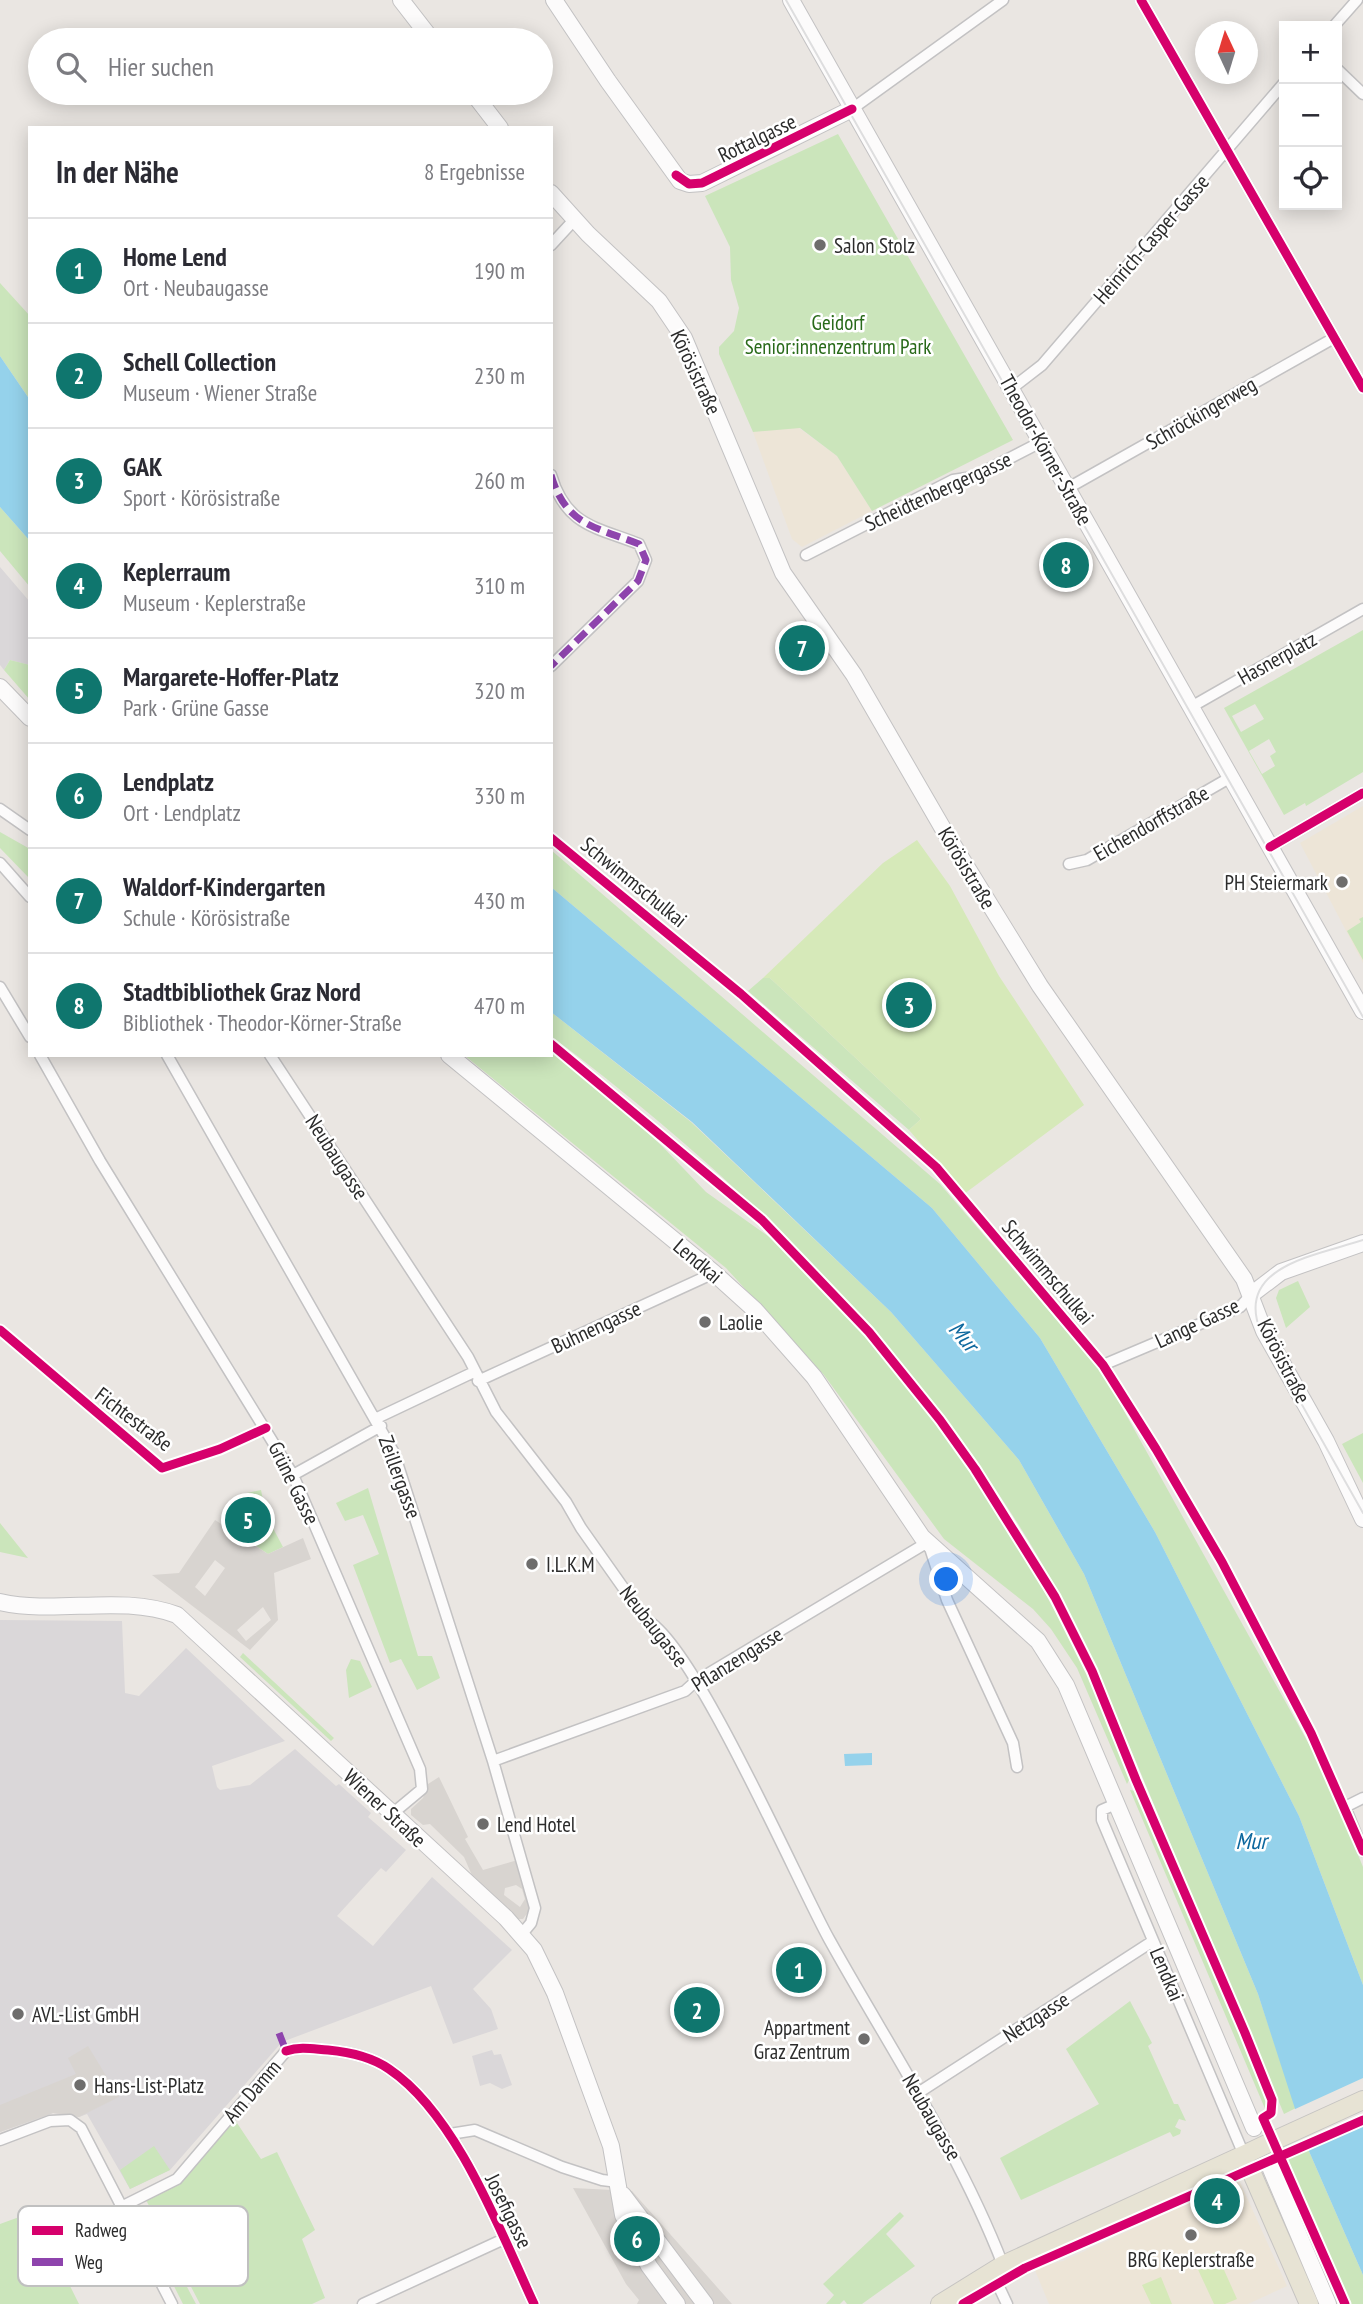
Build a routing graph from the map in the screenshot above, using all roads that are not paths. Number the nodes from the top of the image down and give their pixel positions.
1 (401, 0) edge
2 (555, 0) edge
3 (791, 0) edge
4 (1003, 0) edge
5 (1141, 0) edge
6 (1357, 0) edge
7 (1338, 21) edge
8 (423, 28) edge
9 (1342, 74) edge
10 (1283, 84) edge
11 (1363, 94) edge
12 (482, 105) edge
13 (852, 109) junction
14 (498, 126) edge
15 (1226, 152) junction
16 (553, 195) edge
17 (574, 220) junction
18 (553, 243) edge
19 (1334, 338) junction
20 (1363, 388) edge
21 (1011, 389) junction
22 (1041, 442) junction
23 (553, 483) edge
24 (1068, 488) junction
25 (806, 555) dead end
26 (1363, 610) edge
27 (553, 664) edge
28 (0, 687) edge
29 (1191, 707) junction
30 (28, 716) edge
31 (1231, 777) junction
32 (1363, 793) edge
33 (0, 809) edge
34 (28, 829) edge
35 (1270, 846) junction
36 (0, 863) edge
37 (1069, 864) dead end
38 (28, 895) edge
39 (0, 987) edge
40 (1363, 1011) edge
41 (28, 1034) edge
42 (41, 1057) edge
43 (168, 1057) edge
44 (271, 1057) edge
45 (451, 1057) edge
46 (1363, 1243) edge
47 (714, 1273) junction
48 (1252, 1294) junction
49 (1102, 1365) dead end
50 (476, 1376) junction
51 (379, 1422) junction
52 (293, 1475) junction
53 (1363, 1519) edge
54 (928, 1542) junction
55 (0, 1602) edge
56 (696, 1681) junction
57 (493, 1761) junction
58 (1017, 1767) dead end
59 (1363, 1798) edge
60 (1118, 1803) junction
61 (392, 1814) junction
62 (1363, 1851) edge
63 (521, 1935) junction
64 (1153, 1941) junction
65 (918, 2094) junction
66 (1363, 2100) edge
67 (1254, 2128) dead end
68 (450, 2134) junction
69 (0, 2140) edge
70 (1247, 2153) junction
71 (1270, 2167) dead end
72 (619, 2186) junction
73 (123, 2206) joint
74 (504, 2239) junction
75 (673, 2263) junction
76 (998, 2268) junction
77 (656, 2275) junction
78 (163, 2286) edge
79 (172, 2304) edge
80 (362, 2304) edge
81 (534, 2304) edge
82 (677, 2304) edge
83 (705, 2304) edge
84 (940, 2304) edge
85 (1007, 2304) edge
86 (1308, 2304) edge
87 (1328, 2304) edge

1 - 8 main road
2 - 13 main road, Rottalgasse
3 - 13 main road, Theodor-Körner-Straße
4 - 13 street
5 - 15 street
6 - 7 street
9 - 11 street
10 - 15 street, Heinrich-Casper-Gasse
12 - 14 main road
13 - 21 main road, Theodor-Körner-Straße
15 - 19 street
15 - 21 street, Heinrich-Casper-Gasse
16 - 17 main road, Körösistraße
17 - 18 street
17 - 48 main road, Körösistraße
19 - 20 street
19 - 24 street, Schröckingerweg
21 - 22 main road, Theodor-Körner-Straße
22 - 24 main road, Theodor-Körner-Straße
22 - 25 street, Scheidtenbergergasse
23 - 27 street
24 - 29 main road, Theodor-Körner-Straße
26 - 29 street, Hasnerplatz
28 - 30 main road
29 - 31 main road, Theodor-Körner-Straße
31 - 35 main road, Theodor-Körner-Straße
31 - 37 street, Eichendorffstraße
32 - 35 street
33 - 34 street
35 - 40 main road, Theodor-Körner-Straße
36 - 38 street
39 - 41 street
42 - 52 street, Grüne Gasse
43 - 51 street, Zeillergasse
44 - 50 street, Neubaugasse
45 - 47 main road, Lendkai
46 - 48 main road, Lange Gasse
47 - 50 street, Buhnengasse
47 - 54 main road, Lendkai
48 - 49 street, Lange Gasse
48 - 53 main road, Körösistraße
50 - 51 street, Buhnengasse
50 - 56 street, Neubaugasse
51 - 52 street, Buhnengasse
51 - 57 street, Zeillergasse
52 - 61 street, Grüne Gasse
54 - 56 street, Pflanzengasse
54 - 58 street, Lendkai
54 - 60 main road, Lendkai
55 - 61 main road, Wiener Straße
56 - 57 street, Pflanzengasse
56 - 65 street, Neubaugasse
57 - 63 street, Zeillergasse
59 - 62 street
60 - 64 street, Lendkai
60 - 67 main road, Lendkai
61 - 63 main road, Wiener Straße
63 - 72 main road, Wiener Straße
64 - 65 street, Netzgasse
64 - 70 street, Lendkai
65 - 76 street, Neubaugasse
66 - 70 main road, bridge
68 - 72 street
68 - 73 street, Am Damm
68 - 74 street, Josefigasse
69 - 73 street
70 - 76 main road
70 - 86 main road
71 - 87 main road
72 - 75 main road
72 - 77 main road, Wiener Straße
74 - 80 street
74 - 81 street, Josefigasse
75 - 77 main road
75 - 83 main road
76 - 84 main road
76 - 85 street, Neubaugasse
77 - 82 main road, Wiener Straße
78 - 79 street

